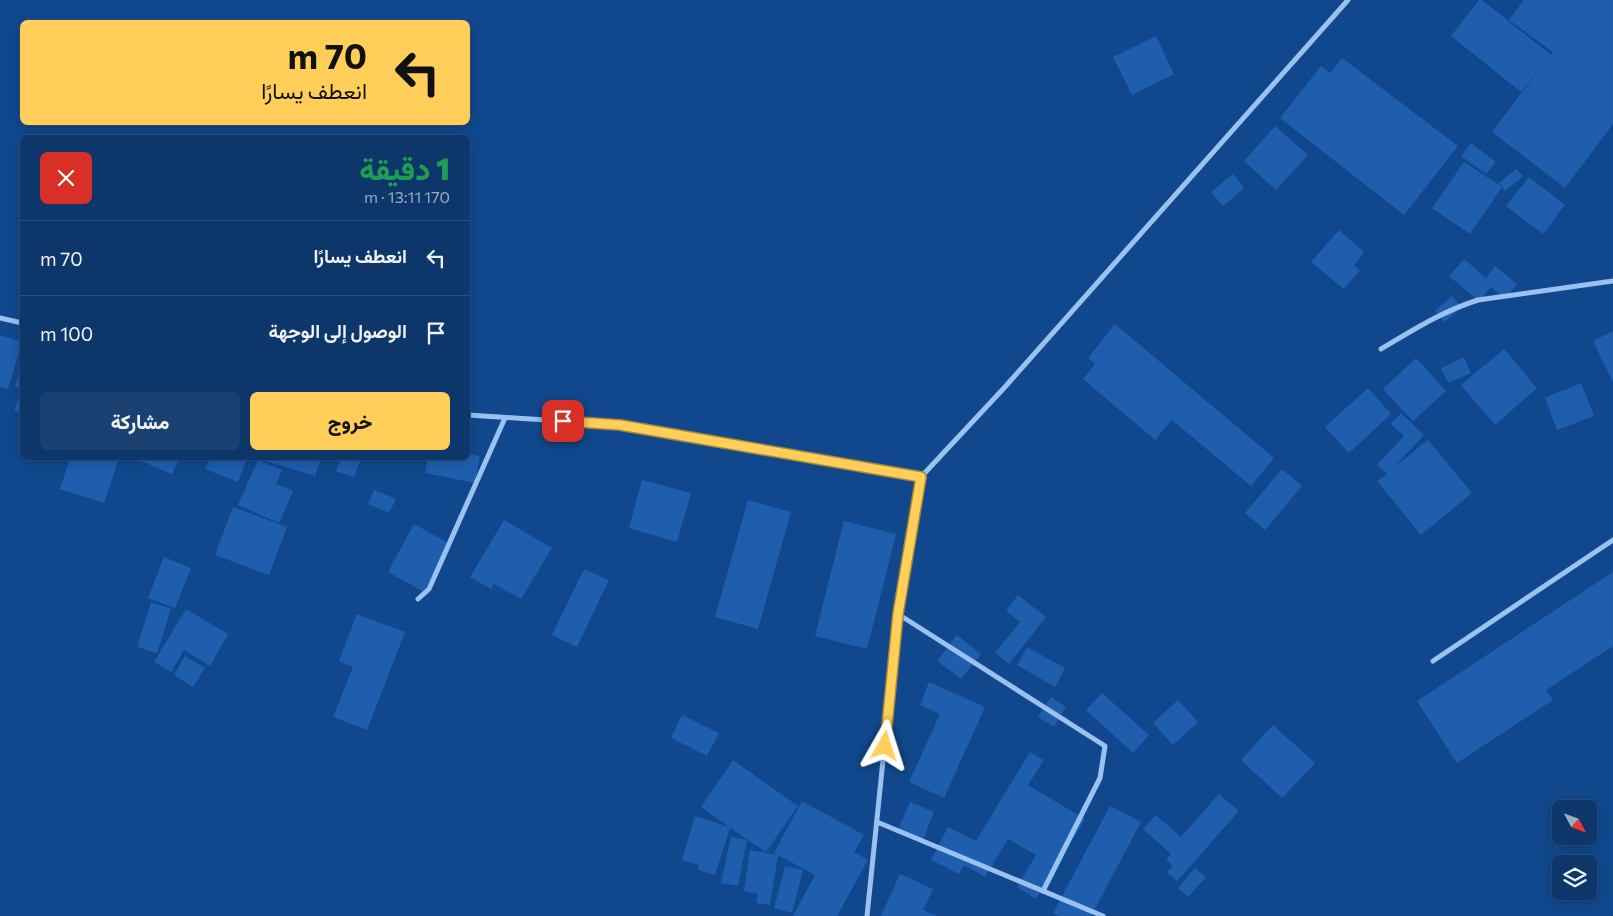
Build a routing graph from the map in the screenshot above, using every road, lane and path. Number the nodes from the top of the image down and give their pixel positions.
1 (1348, 0) edge
2 (1613, 281) edge
3 (0, 318) edge
4 (20, 323) edge
5 (1381, 349) dead end
6 (470, 415) edge
7 (505, 418) junction
8 (921, 477) junction
9 (1613, 540) edge
10 (418, 599) dead end
11 (898, 614) junction
12 (1433, 661) dead end
13 (877, 822) junction
14 (1043, 891) junction
15 (867, 916) edge
16 (1103, 916) edge

1 - 8 street
2 - 5 street
3 - 4 street
6 - 7 street
7 - 8 street
7 - 10 street
8 - 11 street
9 - 12 street
11 - 13 street
11 - 14 street
13 - 14 street
13 - 15 street
14 - 16 street

